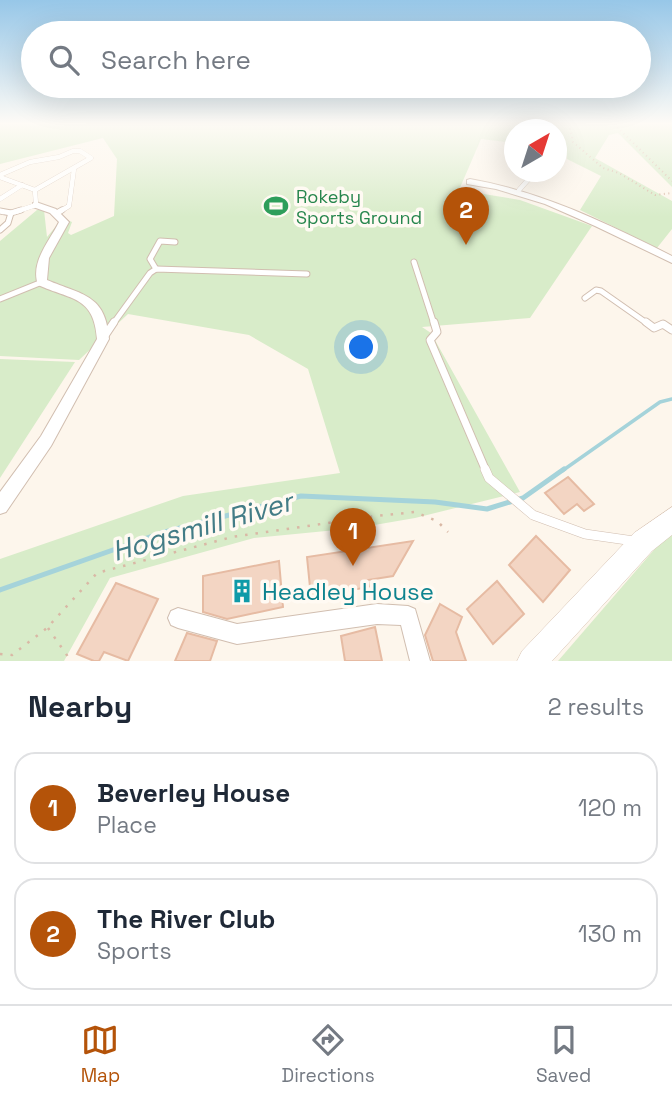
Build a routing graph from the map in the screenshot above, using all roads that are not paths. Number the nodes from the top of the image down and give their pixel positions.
1 (64, 155) edge
2 (86, 155) edge
3 (75, 169) junction
4 (0, 176) edge
5 (470, 181) dead end
6 (526, 182) edge
7 (22, 185) junction
8 (35, 190) junction
9 (519, 190) junction
10 (1, 197) edge
11 (36, 205) junction
12 (0, 211) edge
13 (57, 213) junction
14 (10, 214) junction
15 (0, 230) edge
16 (176, 242) dead end
17 (672, 260) edge
18 (414, 262) dead end
19 (156, 269) junction
20 (307, 274) dead end
21 (42, 282) junction
22 (585, 298) dead end
23 (0, 299) edge
24 (672, 330) edge
25 (103, 339) junction
26 (0, 506) edge
27 (672, 519) edge
28 (643, 542) junction
29 (178, 618) dead end
30 (420, 661) edge
31 (532, 661) edge

1 - 4 lane
2 - 3 lane
3 - 8 lane
3 - 13 lane
4 - 7 lane
5 - 9 street
6 - 9 lane
7 - 8 lane
7 - 10 lane
8 - 11 lane
9 - 17 street
11 - 13 street
11 - 14 lane
12 - 14 lane
13 - 21 street
14 - 15 lane
16 - 19 lane
18 - 28 lane
19 - 20 lane
19 - 25 lane
21 - 23 lane
21 - 25 street
22 - 24 lane
25 - 26 street
27 - 28 main road
28 - 31 main road
29 - 30 street

